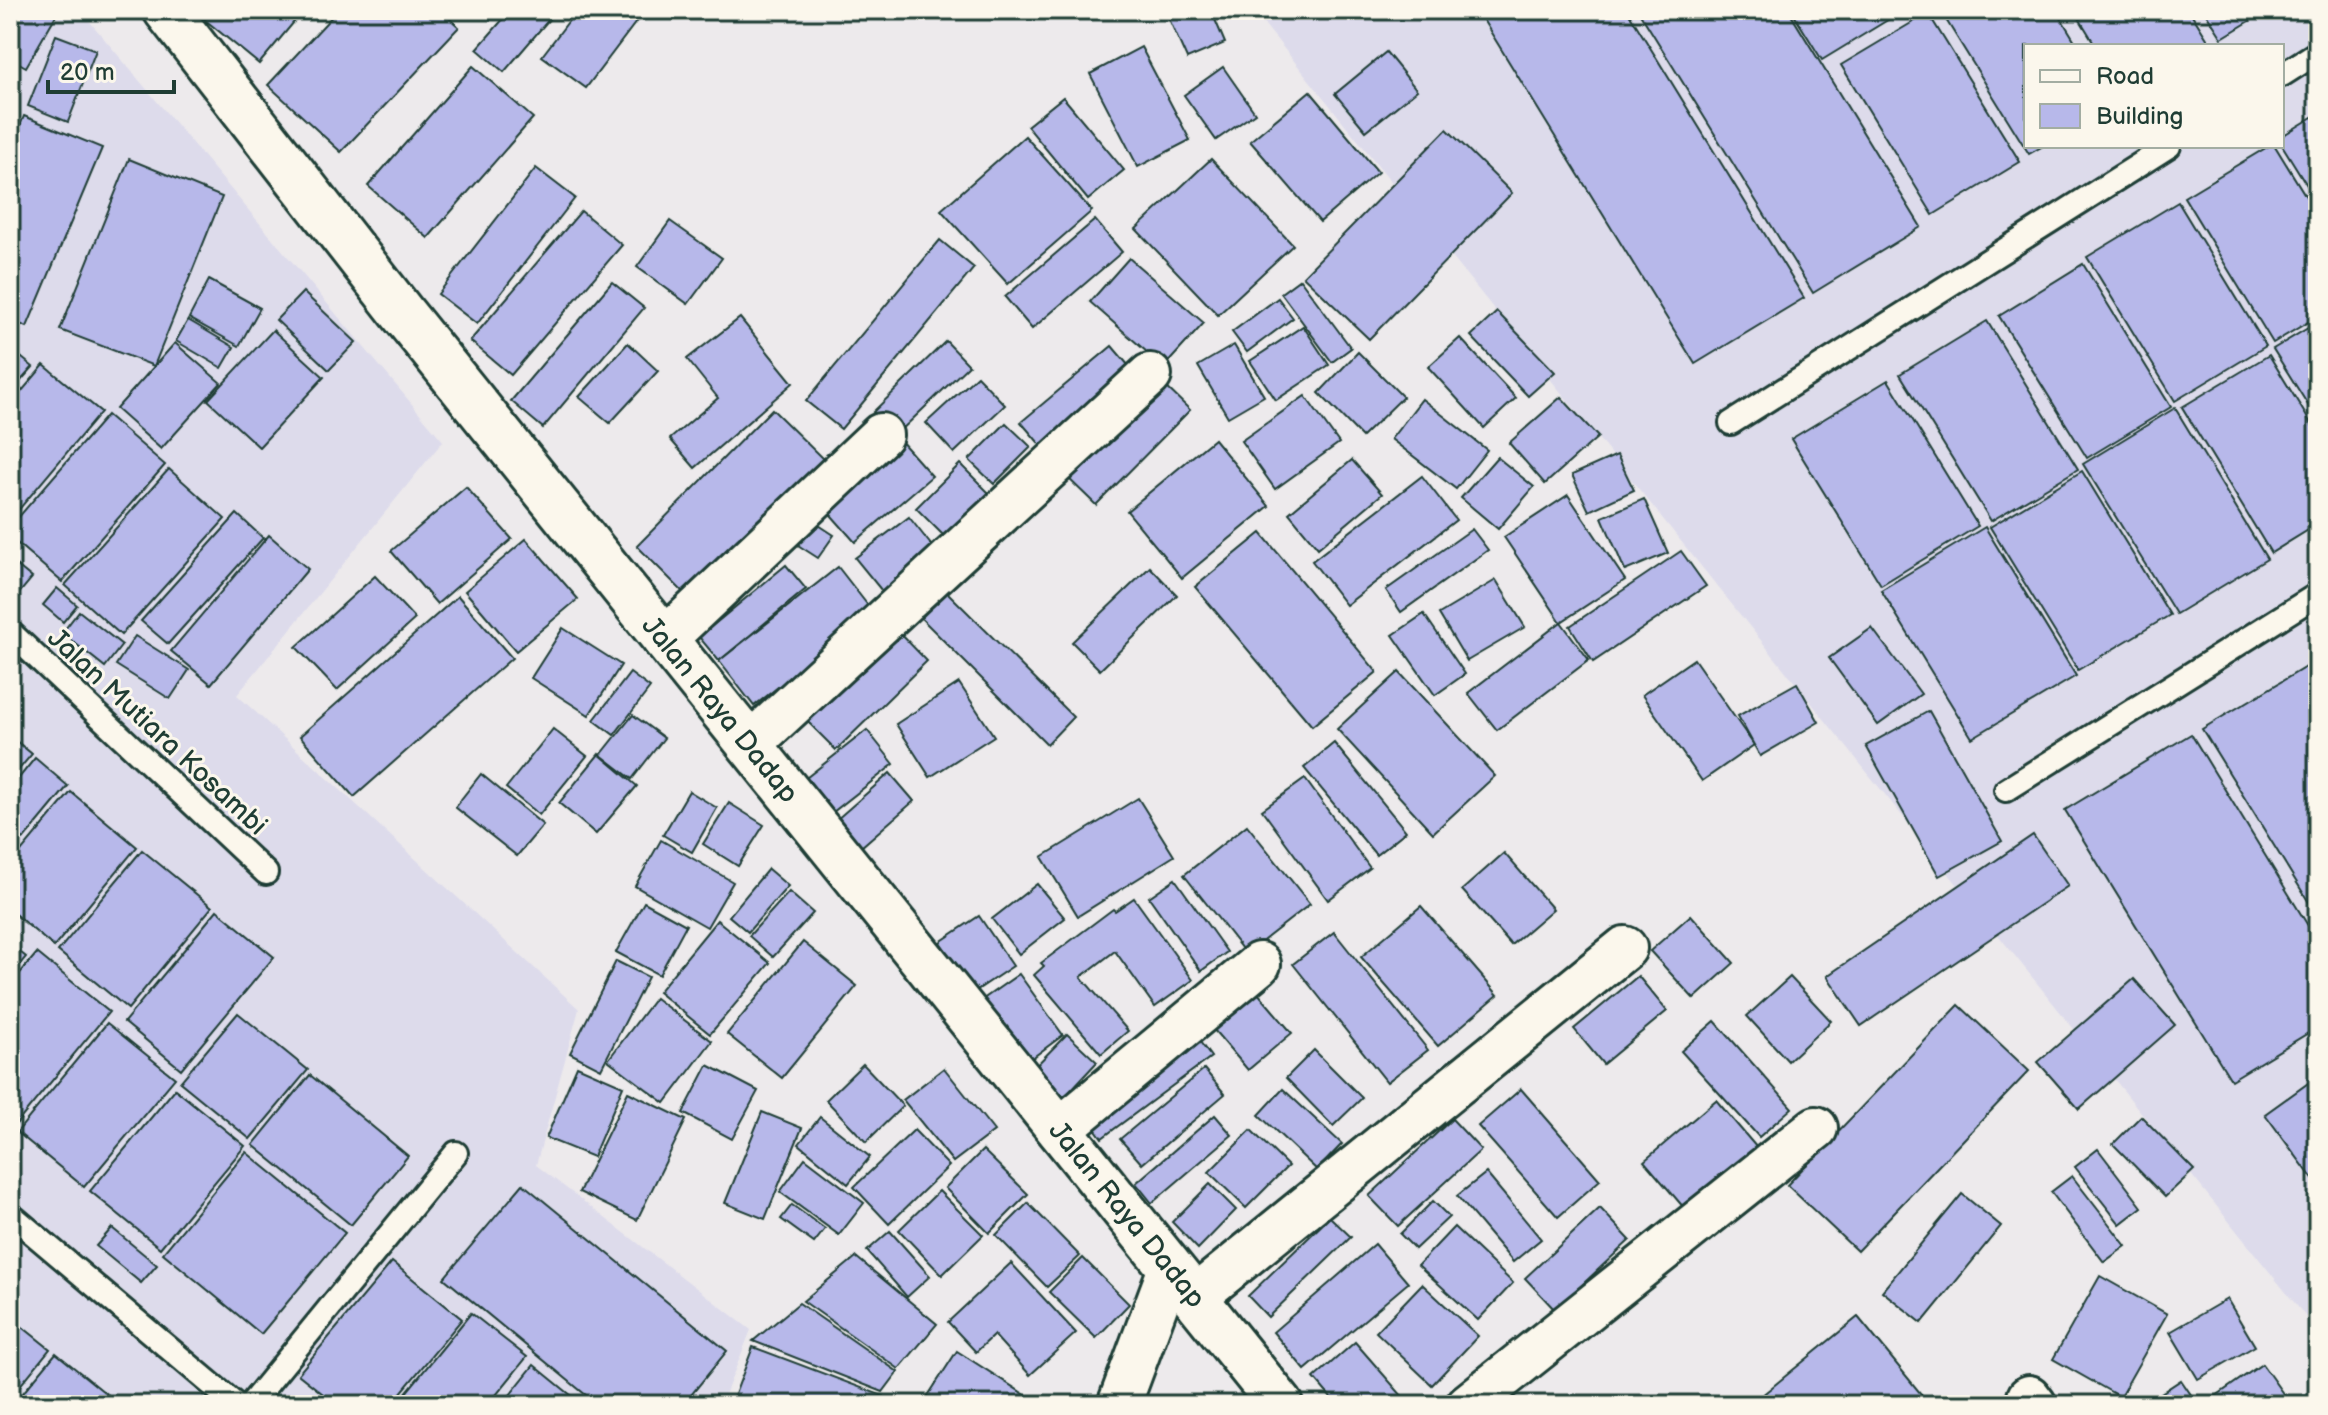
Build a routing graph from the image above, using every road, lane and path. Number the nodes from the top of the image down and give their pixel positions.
1 (166, 10) edge
2 (2318, 52) edge
3 (2284, 74) edge
4 (2166, 148) edge
5 (1150, 375) dead end
6 (1731, 423) dead end
7 (881, 435) dead end
8 (2318, 594) edge
9 (10, 632) edge
10 (664, 640) junction
11 (749, 745) junction
12 (2006, 790) dead end
13 (266, 873) dead end
14 (1625, 948) dead end
15 (1259, 964) dead end
16 (1816, 1128) dead end
17 (1059, 1130) junction
18 (456, 1153) dead end
19 (10, 1214) edge
20 (1183, 1283) junction
21 (236, 1405) edge
22 (250, 1405) edge
23 (1119, 1405) edge
24 (1281, 1405) edge
25 (1468, 1405) edge

1 - 10 main road, Jalan Raya Dadap
2 - 3 lane
4 - 6 lane
5 - 11 street
7 - 10 street
8 - 12 lane
9 - 13 lane, Jalan Mutiara Kosambi
10 - 11 main road, Jalan Raya Dadap
11 - 17 main road, Jalan Raya Dadap
14 - 20 street
15 - 17 street
16 - 25 street
17 - 20 main road, Jalan Raya Dadap
18 - 22 lane
19 - 21 lane
20 - 23 street
20 - 24 main road, Jalan Raya Dadap

